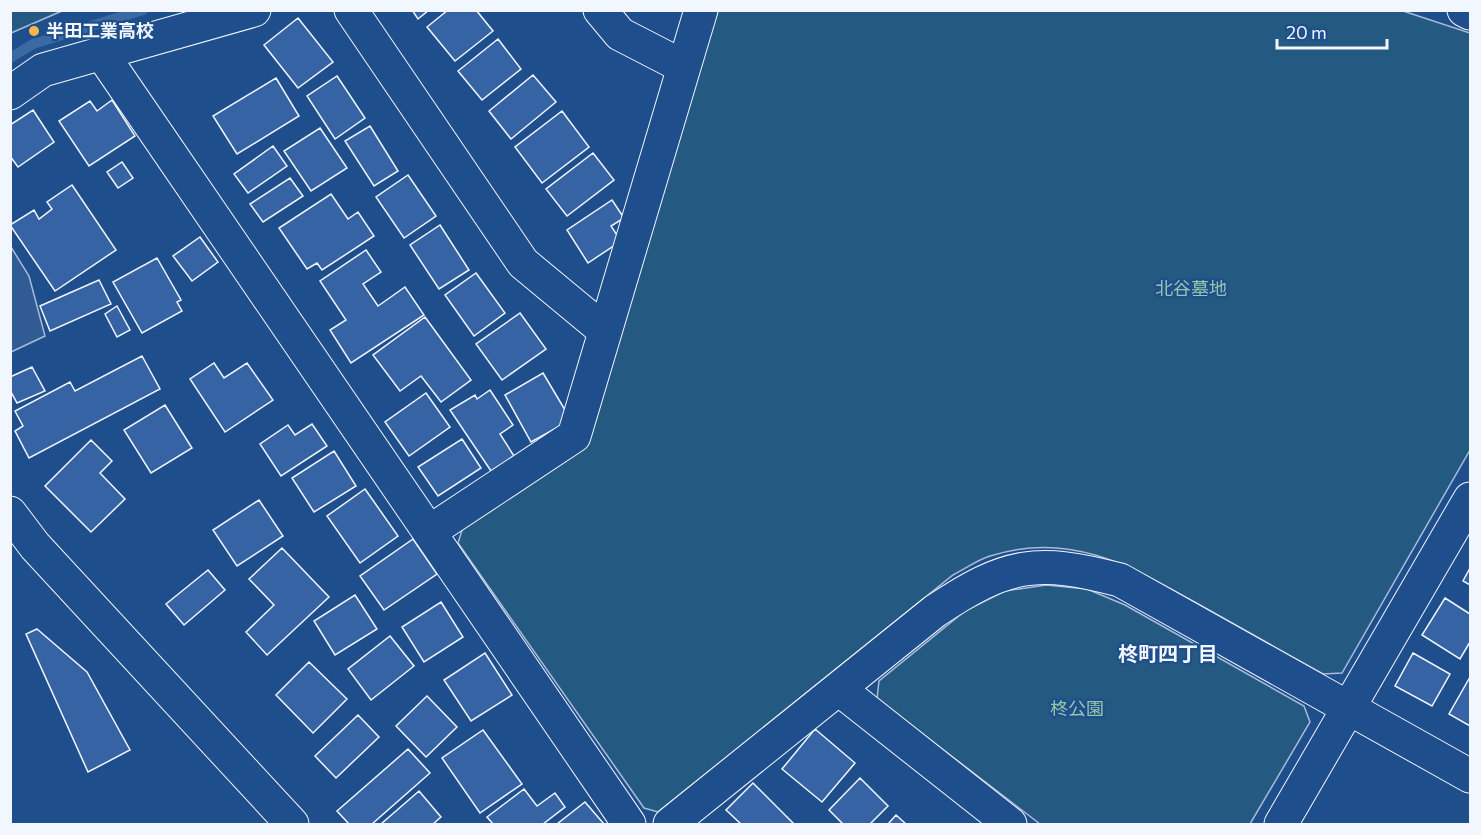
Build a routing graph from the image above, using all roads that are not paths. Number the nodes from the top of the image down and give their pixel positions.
1 (254, 10) edge
2 (351, 10) edge
3 (600, 10) edge
4 (701, 10) edge
5 (1464, 10) edge
6 (1470, 13) edge
7 (102, 54) junction
8 (684, 68) junction
9 (10, 93) edge
10 (605, 331) junction
11 (1470, 499) edge
12 (10, 513) edge
13 (429, 531) junction
14 (839, 689) junction
15 (1349, 707) junction
16 (1470, 776) edge
17 (292, 825) edge
18 (629, 825) edge
19 (670, 825) edge
20 (1010, 825) edge
21 (1281, 825) edge

1 - 7 street
2 - 10 street
3 - 8 street
4 - 8 street
5 - 6 street
7 - 9 street
7 - 13 street
8 - 10 street
10 - 13 street
11 - 15 street
12 - 17 street
13 - 18 street
14 - 15 street
14 - 19 street
14 - 20 street
15 - 16 street
15 - 21 street

